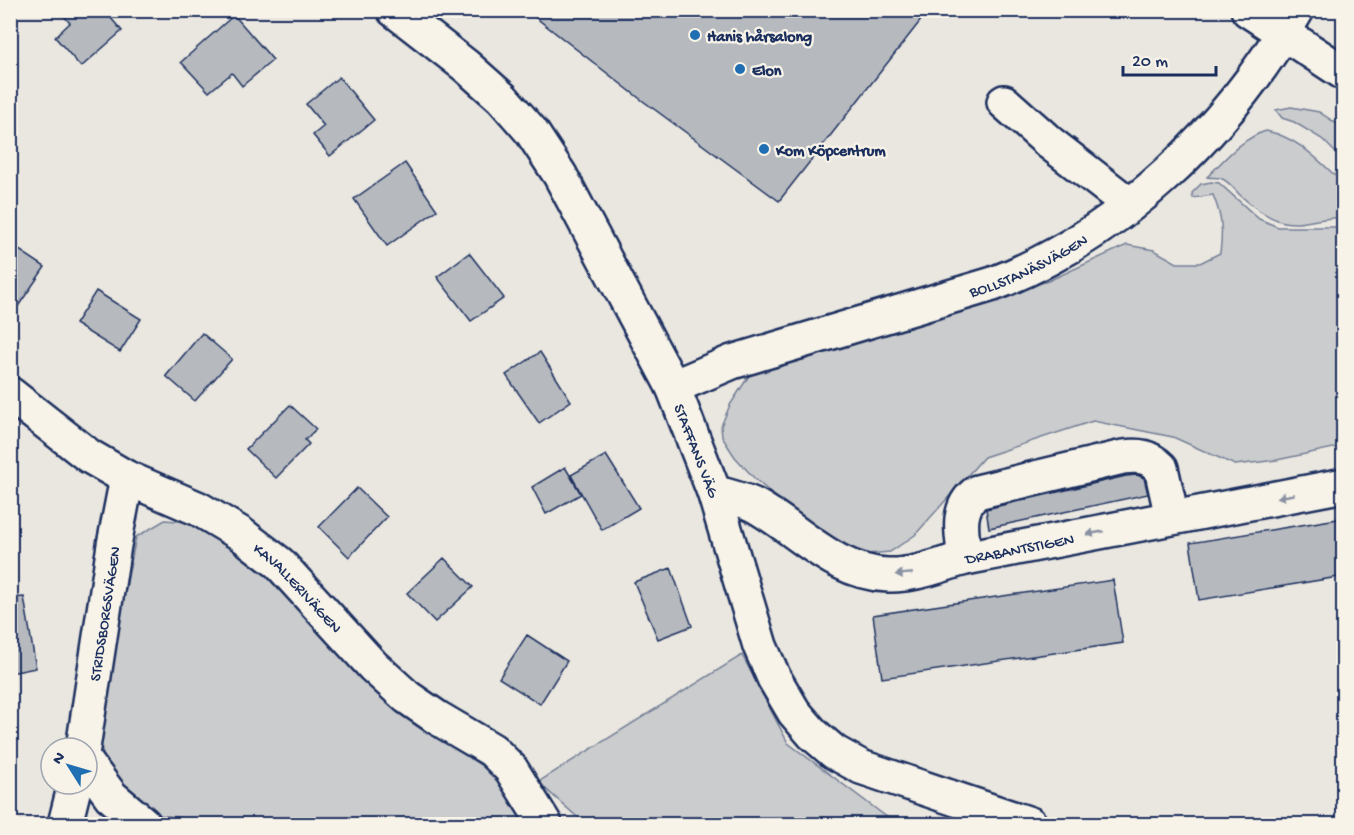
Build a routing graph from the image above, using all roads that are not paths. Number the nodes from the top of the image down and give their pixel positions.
1 (394, 10) edge
2 (1248, 10) edge
3 (1290, 22) edge
4 (1344, 73) edge
5 (1004, 102) dead end
6 (1130, 205) junction
7 (673, 387) junction
8 (10, 394) edge
9 (127, 478) junction
10 (1344, 485) edge
11 (714, 492) junction
12 (1172, 517) junction
13 (964, 558) junction
14 (85, 736) edge
15 (99, 780) edge
16 (72, 796) edge
17 (65, 825) edge
18 (144, 825) edge
19 (545, 825) edge
20 (1030, 825) edge

1 - 7 street, STAFFANS VÄG
2 - 3 street
3 - 4 street
3 - 6 street, BOLLSTANÄSVÄGEN
5 - 6 street
6 - 7 street, BOLLSTANÄSVÄGEN
7 - 11 street, STAFFANS VÄG
8 - 9 street, KAVALLERIVÄGEN
9 - 14 street, STRIDSBORGSVÄGEN
9 - 19 street, KAVALLERIVÄGEN
10 -> 12 street, DRABANTSTIGEN
13 -> 11 street, DRABANTSTIGEN
11 - 20 street, STAFFANS VÄG
12 -> 13 street, DRABANTSTIGEN
12 - 13 street
15 - 18 street
16 - 17 street

